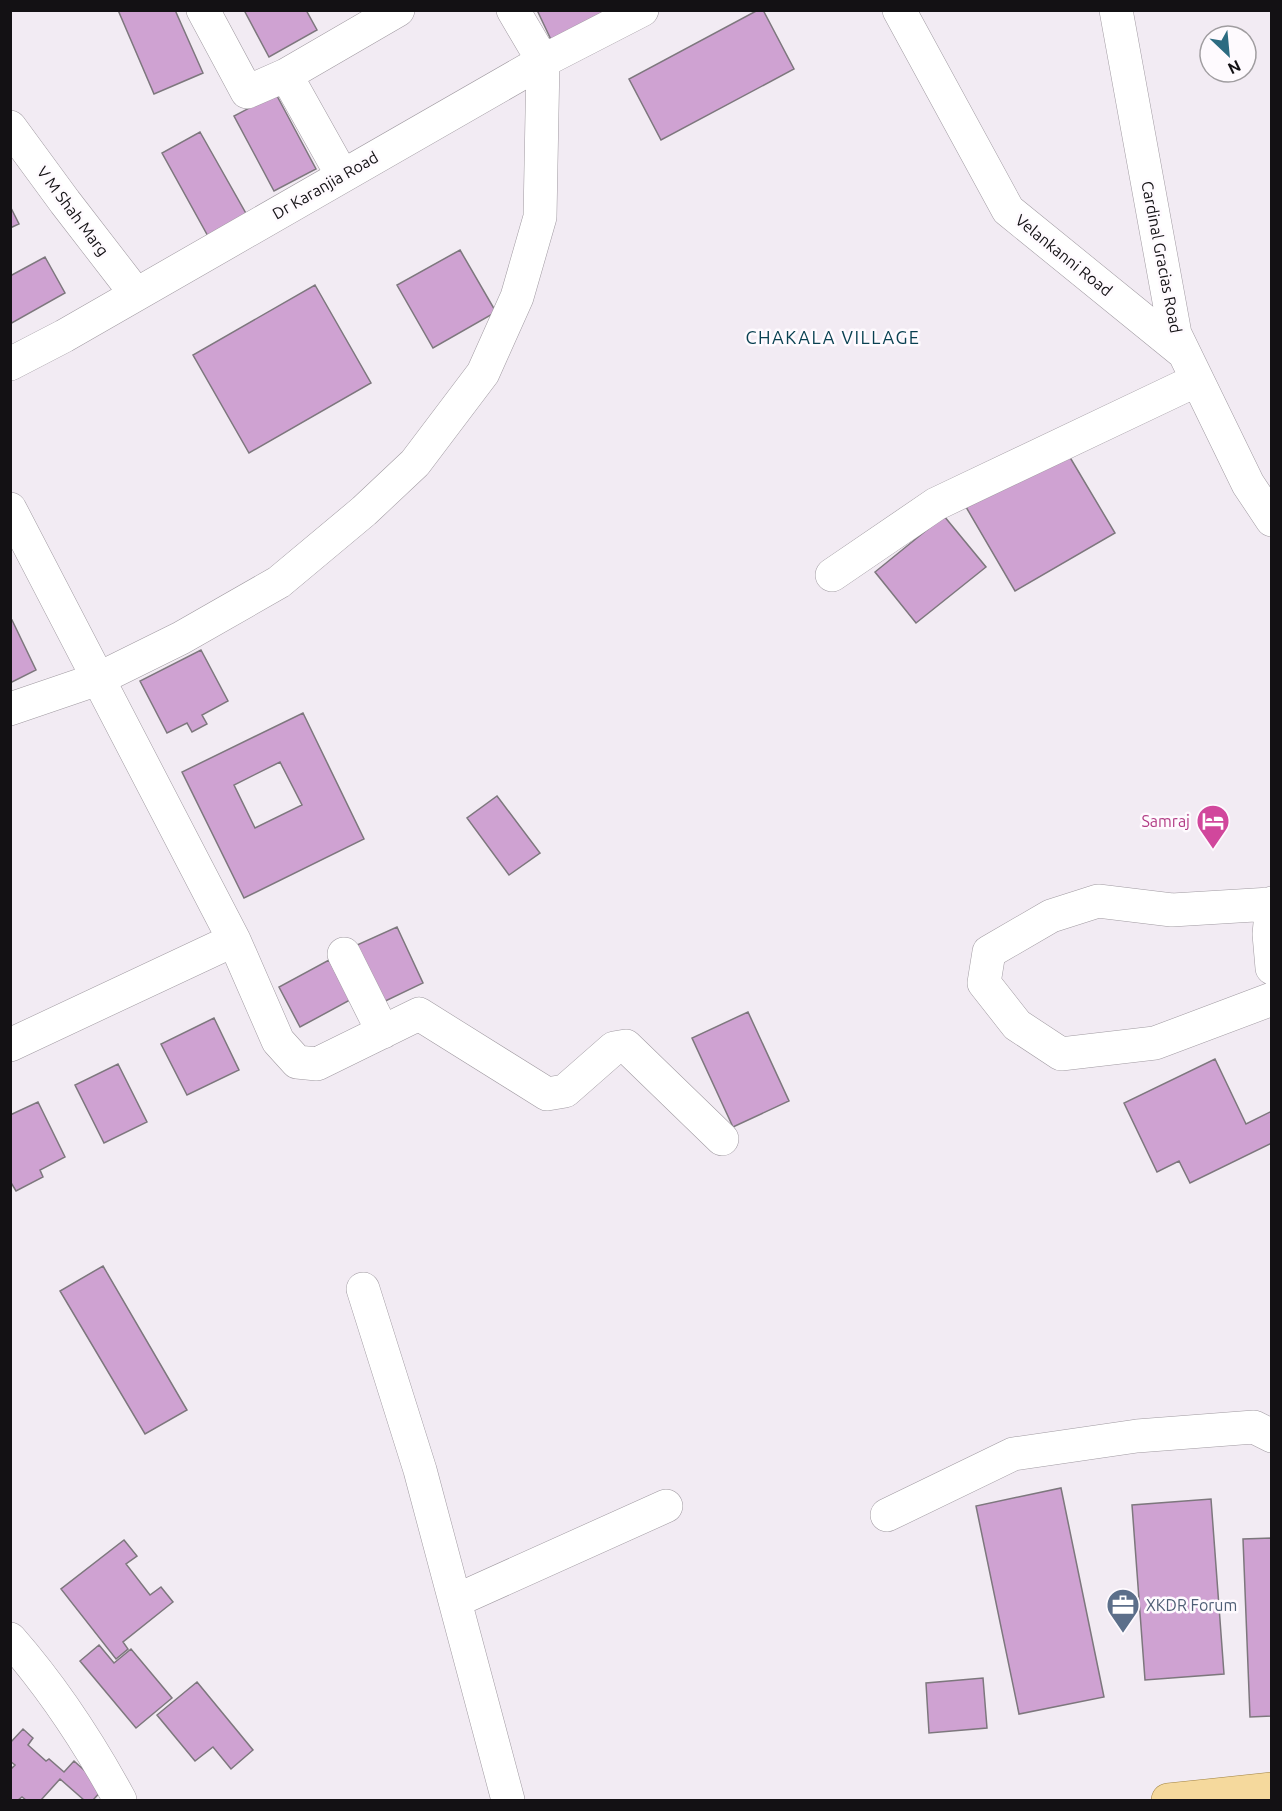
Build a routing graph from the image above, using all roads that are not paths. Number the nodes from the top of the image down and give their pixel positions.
1 (203, 10) edge
2 (398, 10) edge
3 (513, 10) edge
4 (642, 10) edge
5 (899, 10) edge
6 (1116, 10) edge
7 (543, 61) junction
8 (286, 75) junction
9 (13, 134) edge
10 (342, 176) junction
11 (136, 294) junction
12 (10, 364) edge
13 (1191, 366) junction
14 (10, 509) edge
15 (1272, 520) edge
16 (832, 575) dead end
17 (98, 679) junction
18 (10, 709) edge
19 (1271, 904) edge
20 (234, 940) junction
21 (344, 954) dead end
22 (1272, 968) edge
23 (1272, 999) edge
24 (382, 1032) junction
25 (10, 1045) edge
26 (722, 1139) dead end
27 (363, 1288) dead end
28 (1272, 1436) edge
29 (666, 1506) dead end
30 (887, 1515) dead end
31 (455, 1601) junction
32 (10, 1639) edge
33 (1272, 1789) edge
34 (120, 1800) edge
35 (508, 1800) edge
36 (1168, 1800) edge

1 - 8 street
2 - 8 street
3 - 7 street
4 - 7 street, Dr Karanjia Road
5 - 13 street, Velankanni Road
6 - 13 street, Cardinal Gracias Road
7 - 10 street, Dr Karanjia Road
7 - 17 street
8 - 10 street
9 - 11 street, V M Shah Marg
10 - 11 street, Dr Karanjia Road
11 - 12 street, Dr Karanjia Road
13 - 15 street, Cardinal Gracias Road
13 - 16 street
14 - 17 street
17 - 18 street
17 - 20 street
19 - 22 street
19 - 23 street
20 - 24 street
20 - 25 street
21 - 24 street
24 - 26 street
27 - 31 street
28 - 30 street
29 - 31 street
31 - 35 street
32 - 34 street
33 - 36 main road

